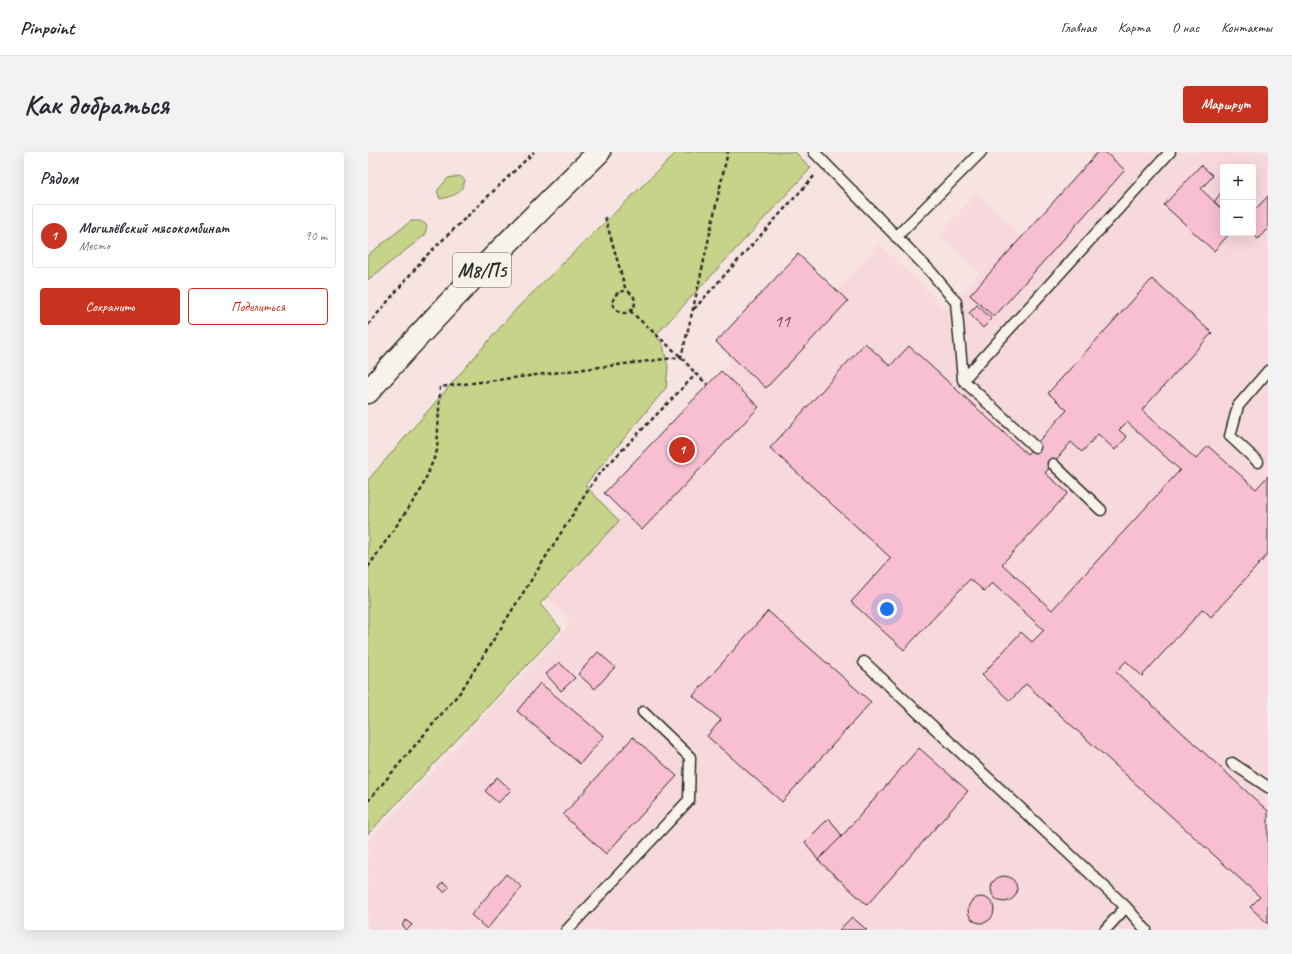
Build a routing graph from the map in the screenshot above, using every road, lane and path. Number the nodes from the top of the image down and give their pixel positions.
1 (534, 152) edge
2 (599, 152) edge
3 (728, 152) edge
4 (814, 152) edge
5 (981, 152) edge
6 (1170, 152) edge
7 (826, 164) junction
8 (605, 217) dead end
9 (896, 237) junction
10 (626, 291) junction
11 (694, 310) junction
12 (630, 311) junction
13 (368, 325) edge
14 (681, 357) junction
15 (1268, 371) edge
16 (696, 374) junction
17 (963, 380) junction
18 (708, 385) dead end
19 (368, 392) edge
20 (1034, 447) dead end
21 (1258, 462) dead end
22 (1053, 464) dead end
23 (1101, 510) dead end
24 (368, 567) edge
25 (864, 662) dead end
26 (643, 712) dead end
27 (1232, 763) dead end
28 (1268, 787) edge
29 (368, 801) edge
30 (1126, 907) junction
31 (567, 930) edge
32 (1105, 930) edge
33 (1146, 930) edge

1 - 13 path
2 - 19 main road, М8/П5
3 - 11 path
4 - 7 lane
5 - 9 lane
6 - 17 lane
7 - 9 lane
7 - 11 path
8 - 10 path
9 - 17 lane
10 - 12 path
10 - 12 path
11 - 14 path
12 - 14 path
14 - 16 path
14 - 24 path
15 - 21 lane
16 - 18 path
16 - 29 path
17 - 20 lane
22 - 23 lane
25 - 30 lane
26 - 31 lane
27 - 28 lane
30 - 32 lane
30 - 33 lane

